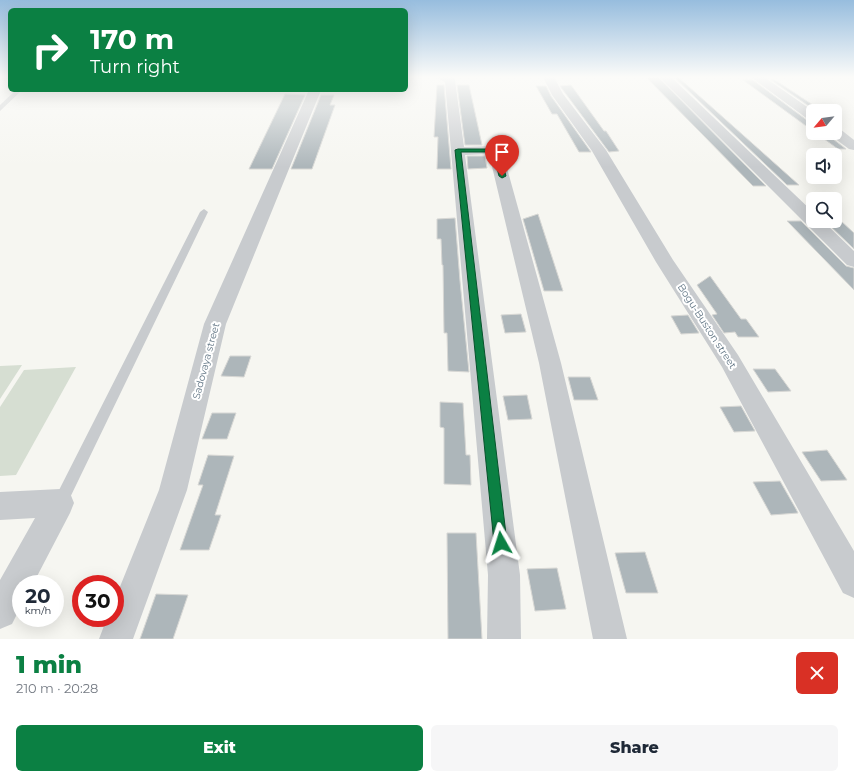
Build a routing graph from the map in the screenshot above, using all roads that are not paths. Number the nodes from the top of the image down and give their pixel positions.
1 (308, 107) edge
2 (453, 107) edge
3 (567, 107) edge
4 (695, 107) edge
5 (842, 137) edge
6 (854, 146) edge
7 (458, 150) junction
8 (204, 212) dead end
9 (854, 261) edge
10 (60, 503) junction
11 (0, 506) edge
12 (854, 582) edge
13 (0, 612) edge
14 (116, 639) edge
15 (504, 639) edge
16 (610, 639) edge

1 - 14 street, Sadovaya street
2 - 7 street
3 - 12 street, Bogu-Buston street
4 - 9 street
5 - 6 street
7 - 15 street
7 - 16 street
8 - 10 lane
10 - 11 street
10 - 13 street

